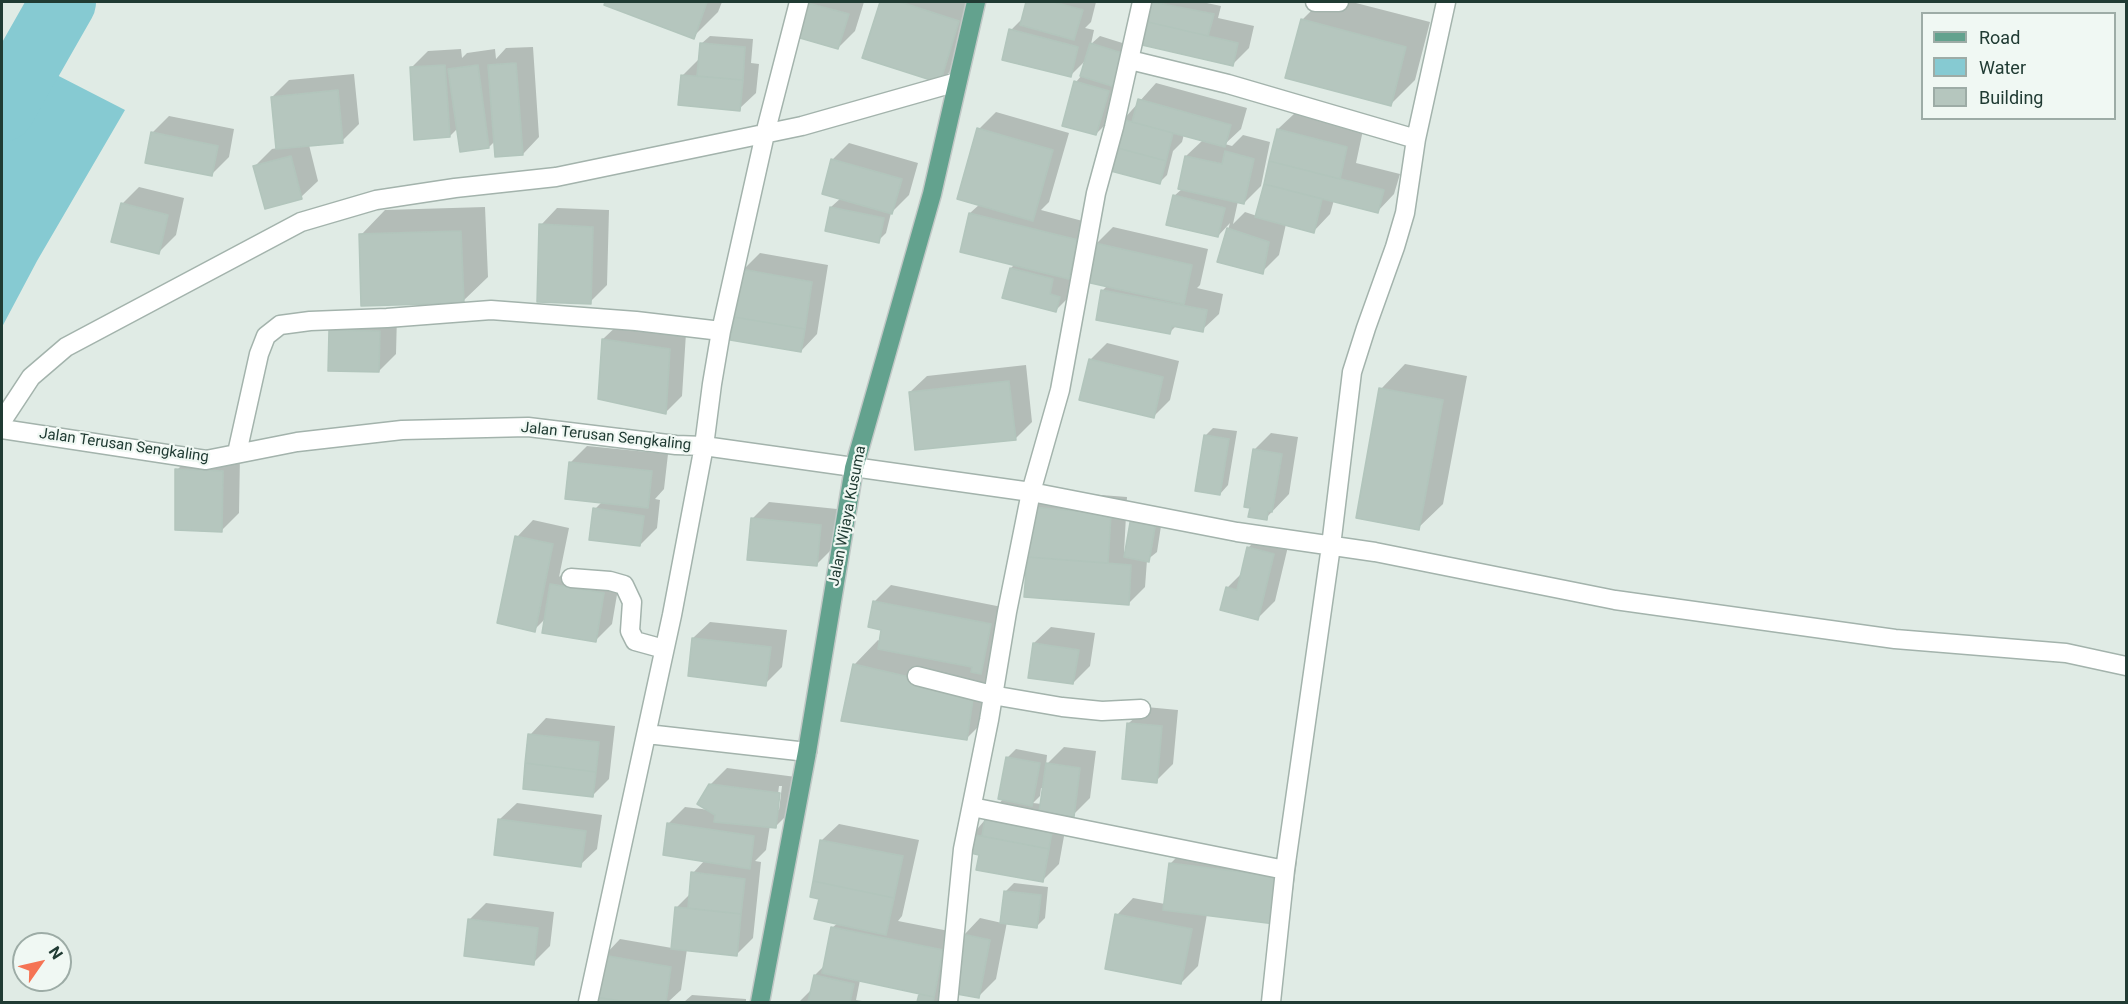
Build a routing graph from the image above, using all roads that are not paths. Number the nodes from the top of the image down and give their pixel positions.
1 (799, 2) edge
2 (976, 2) edge
3 (1142, 2) edge
4 (1315, 2) edge
5 (1339, 2) edge
6 (1446, 2) edge
7 (1130, 60) junction
8 (957, 82) junction
9 (765, 134) junction
10 (1416, 139) junction
11 (722, 331) junction
12 (2, 421) edge
13 (2, 429) edge
14 (704, 446) junction
15 (237, 453) junction
16 (854, 468) junction
17 (1031, 492) junction
18 (1331, 546) junction
19 (571, 578) dead end
20 (664, 649) junction
21 (2127, 666) edge
22 (917, 676) dead end
23 (992, 695) junction
24 (1141, 709) dead end
25 (647, 734) junction
26 (807, 753) junction
27 (972, 807) junction
28 (1285, 870) junction
29 (588, 1002) edge
30 (760, 1002) edge
31 (948, 1002) edge
32 (1271, 1002) edge

1 - 9 street
2 - 8 main road, Jalan Wijaya Kusuma
3 - 7 street
4 - 5 street
6 - 10 street
7 - 10 street
7 - 17 street
8 - 9 street
8 - 16 main road, Jalan Wijaya Kusuma
9 - 11 street
9 - 12 street
10 - 18 street
11 - 14 street
11 - 15 street
13 - 15 street, Jalan Terusan Sengkaling
14 - 15 street, Jalan Terusan Sengkaling
14 - 16 street, Jalan Terusan Sengkaling
14 - 20 street
16 - 17 street, Jalan Terusan Sengkaling
16 - 26 main road, Jalan Wijaya Kusuma
17 - 18 street, Jalan Terusan Sengkaling
17 - 23 street
18 - 21 street, Jalan Terusan Sengkaling
18 - 28 street
19 - 20 street
20 - 25 street
22 - 23 street
23 - 24 street
23 - 27 street
25 - 26 street
25 - 29 street
26 - 30 main road, Jalan Wijaya Kusuma
27 - 28 street
27 - 31 street
28 - 32 street

